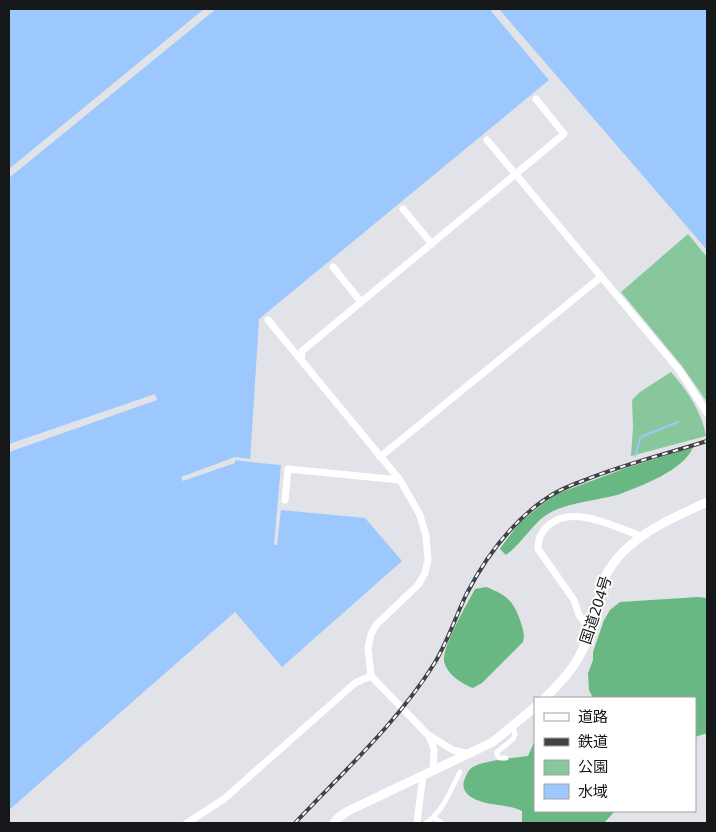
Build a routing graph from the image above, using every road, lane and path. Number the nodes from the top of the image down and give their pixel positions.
1 (536, 99) dead end
2 (487, 140) dead end
3 (516, 174) junction
4 (403, 209) dead end
5 (432, 244) junction
6 (333, 268) dead end
7 (601, 277) junction
8 (361, 302) junction
9 (268, 320) dead end
10 (301, 360) junction
11 (707, 413) edge
12 (380, 456) junction
13 (400, 480) junction
14 (285, 500) dead end
15 (707, 502) edge
16 (641, 536) junction
17 (591, 632) junction
18 (372, 676) junction
19 (546, 697) edge
20 (534, 708) edge
21 (513, 727) junction
22 (429, 736) junction
23 (470, 754) junction
24 (506, 758) dead end
25 (433, 770) junction
26 (460, 772) dead end
27 (422, 775) junction
28 (434, 818) junction
29 (187, 823) edge
30 (334, 823) edge
31 (417, 823) edge
32 (426, 823) edge
33 (442, 823) edge

1 - 3 street
2 - 3 street
3 - 5 street
3 - 7 street
4 - 5 street
5 - 8 street
6 - 8 street
7 - 11 street
7 - 12 street
8 - 10 street
9 - 10 street
10 - 12 street
12 - 13 street
13 - 14 street
13 - 18 street
15 - 16 highway, 国道204号
16 - 17 highway, 国道204号
16 - 17 street
17 - 19 highway, 国道204号
18 - 22 street
18 - 29 street
20 - 21 highway
21 - 23 highway
21 - 24 street
22 - 23 street
22 - 25 street
23 - 25 highway
25 - 27 highway
26 - 28 street
27 - 30 highway
27 - 31 street
28 - 32 street
28 - 33 street

